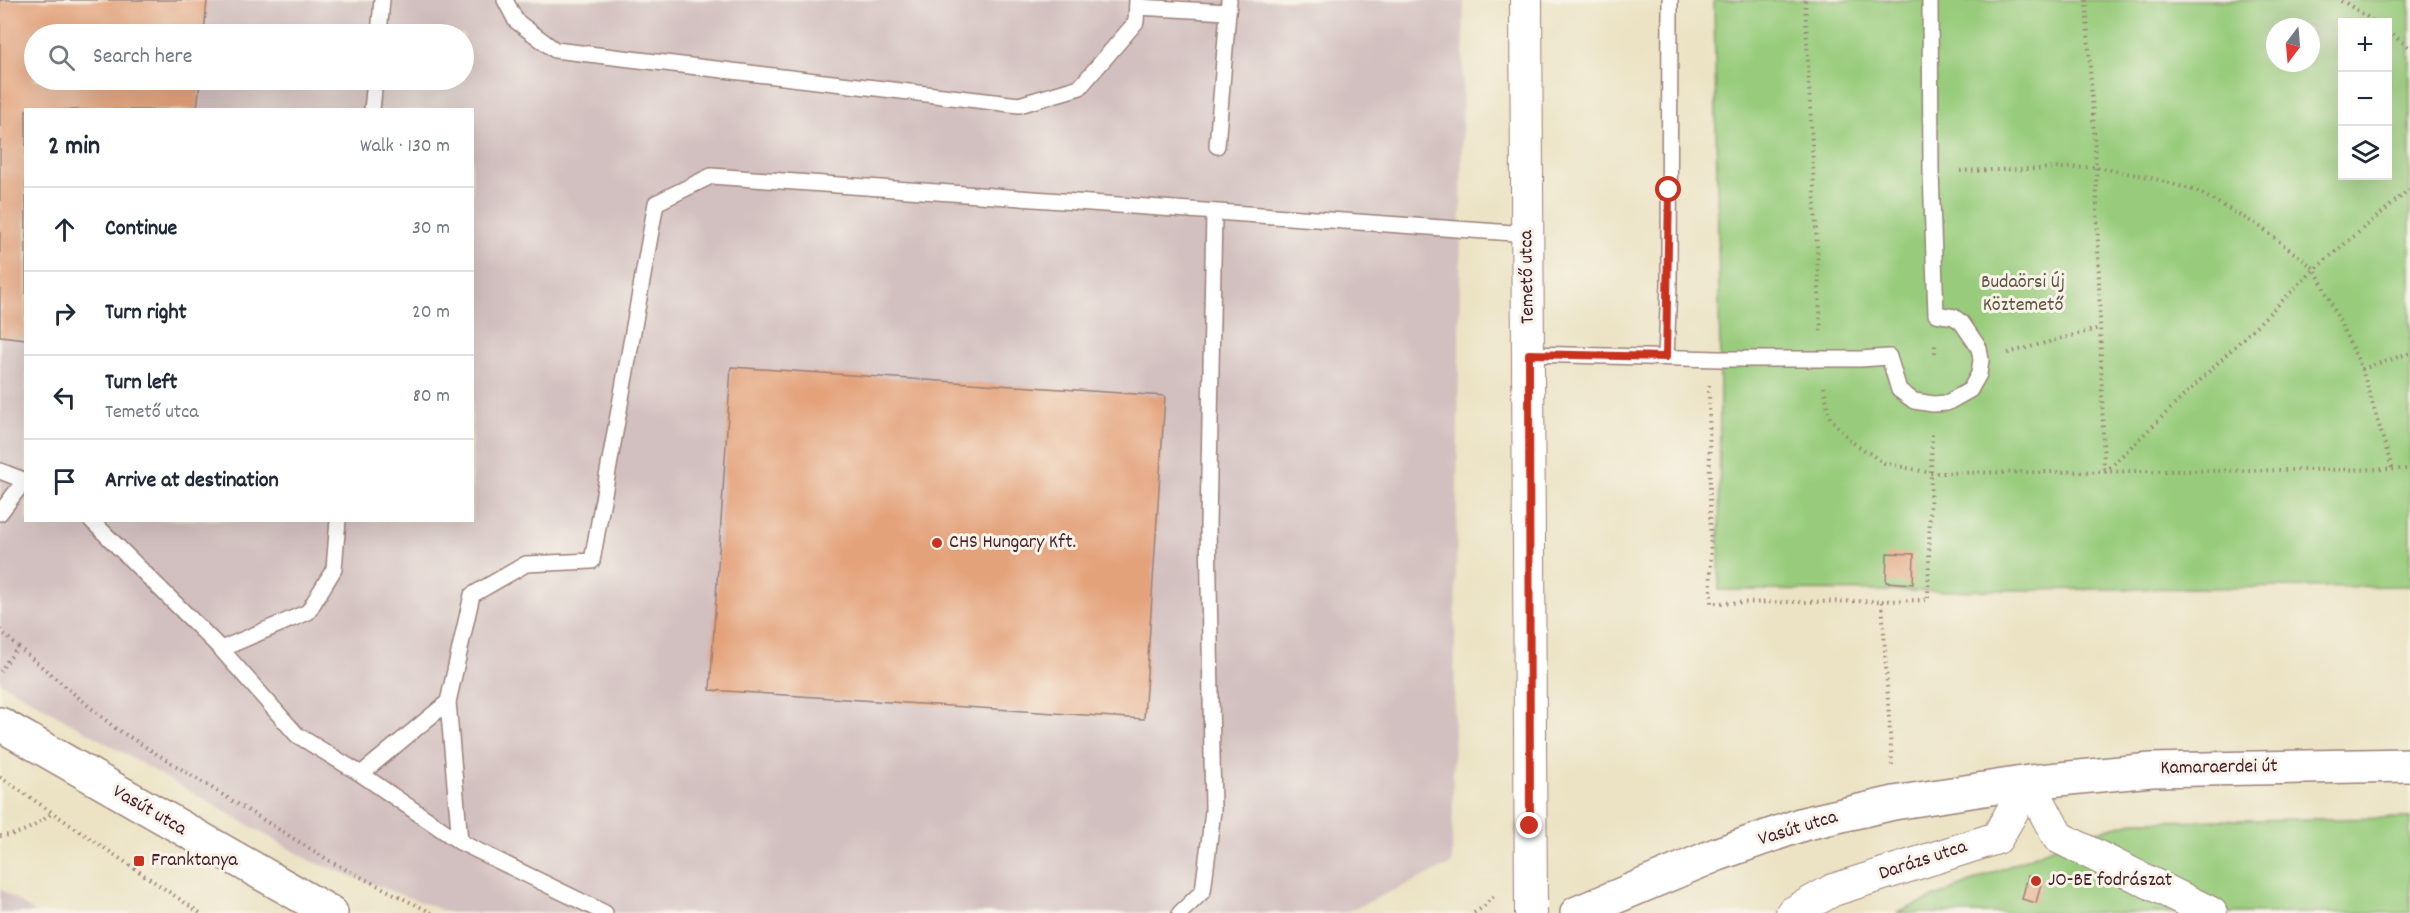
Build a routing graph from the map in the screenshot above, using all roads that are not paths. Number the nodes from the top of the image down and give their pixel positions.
1 (382, 0) edge
2 (505, 0) edge
3 (1526, 0) edge
4 (1670, 0) edge
5 (1930, 0) edge
6 (1137, 3) edge
7 (1228, 6) edge
8 (380, 24) edge
9 (374, 90) edge
10 (372, 108) edge
11 (1217, 146) dead end
12 (1214, 213) junction
13 (1527, 234) junction
14 (1529, 354) junction
15 (1666, 357) junction
16 (0, 471) edge
17 (24, 480) edge
18 (24, 481) edge
19 (0, 513) edge
20 (93, 522) edge
21 (338, 522) edge
22 (221, 649) junction
23 (448, 702) junction
24 (0, 724) edge
25 (2410, 765) edge
26 (361, 774) junction
27 (2029, 782) junction
28 (460, 842) junction
29 (331, 913) edge
30 (605, 913) edge
31 (1180, 913) edge
32 (1531, 913) edge
33 (1577, 913) edge
34 (1792, 913) edge
35 (2211, 913) edge

1 - 8 lane
2 - 6 lane
3 - 13 street, Temető utca
4 - 15 lane
5 - 15 lane
6 - 7 lane
7 - 11 lane
9 - 10 lane
12 - 13 lane
12 - 23 lane
12 - 31 lane
13 - 14 street, Temető utca
14 - 15 lane
14 - 32 street, Temető utca
16 - 17 lane
18 - 19 lane
20 - 22 lane
21 - 22 lane
22 - 26 lane
23 - 26 lane
23 - 28 lane
24 - 29 street, Vasút utca
25 - 27 street, Kamaraerdei út
26 - 28 lane
27 - 33 street, Vasút utca
27 - 34 street, Darázs utca
27 - 35 street
28 - 30 lane

